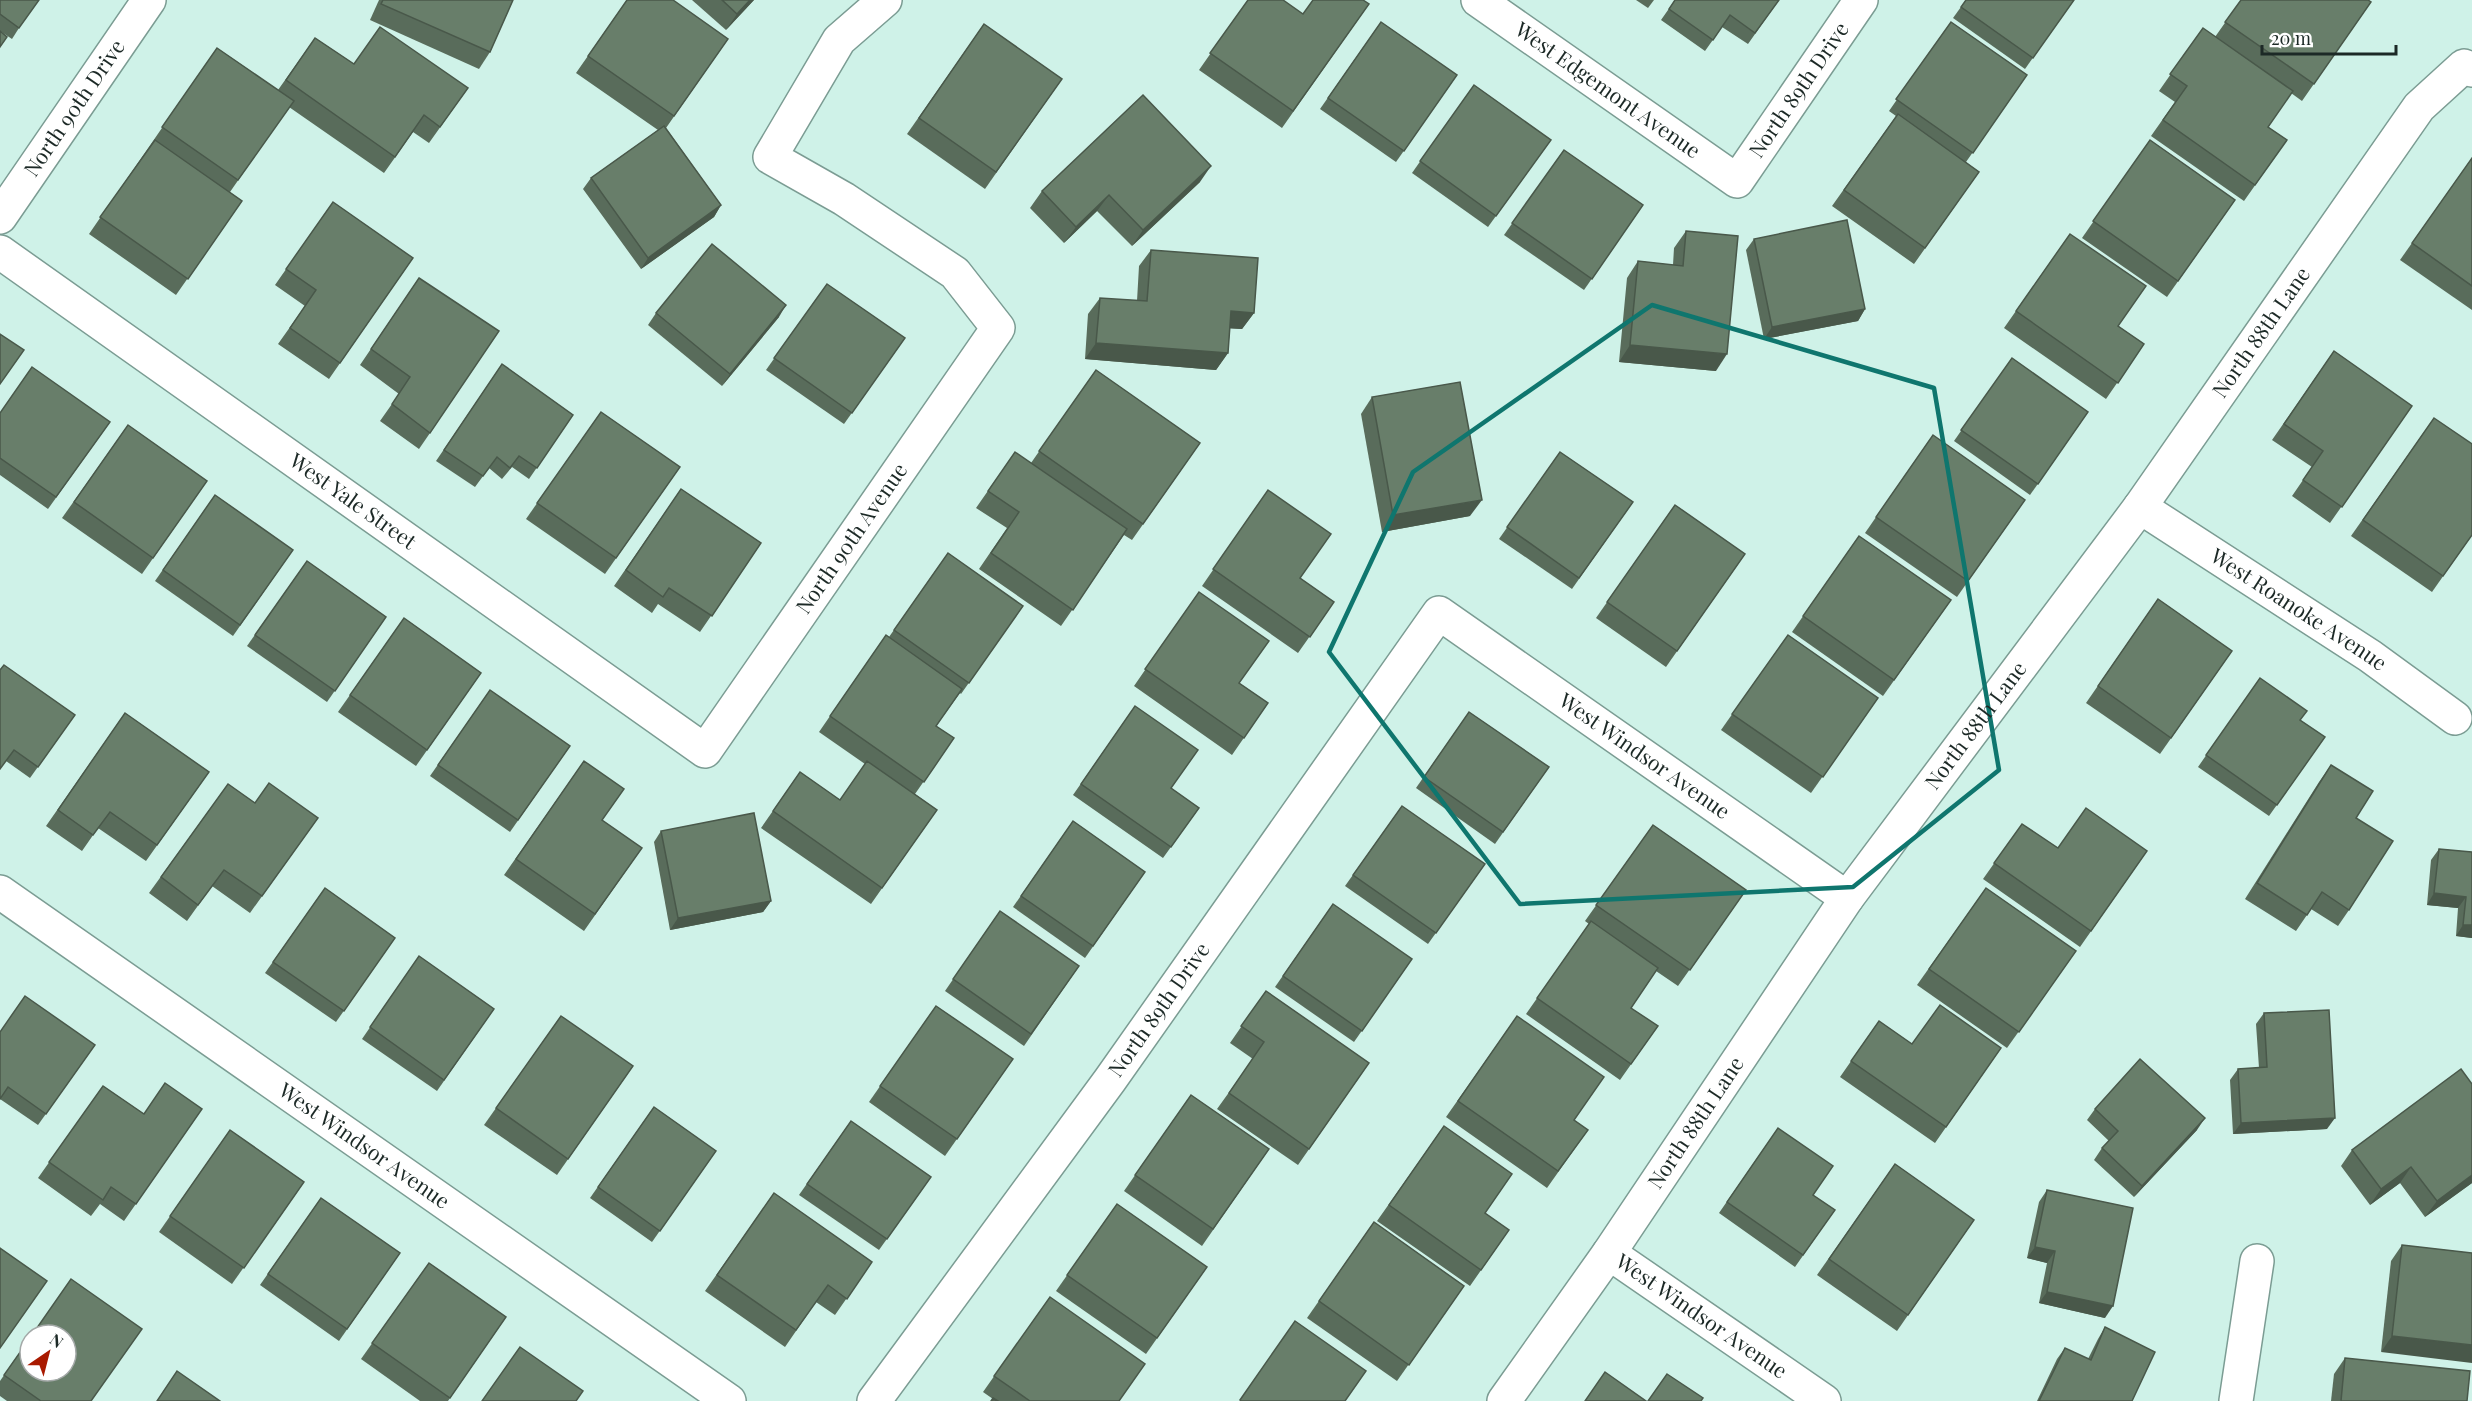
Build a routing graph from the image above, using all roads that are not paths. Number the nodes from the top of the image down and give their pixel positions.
1 (149, 0) edge
2 (885, 0) edge
3 (1478, 0) edge
4 (1861, 0) edge
5 (2468, 68) edge
6 (1737, 181) joint
7 (0, 217) edge
8 (0, 252) edge
9 (2140, 507) junction
10 (1439, 613) joint
11 (2455, 718) dead end
12 (705, 750) joint
13 (0, 892) edge
14 (1848, 898) junction
15 (1609, 1253) junction
16 (2257, 1261) dead end
17 (729, 1401) edge
18 (874, 1401) edge
19 (1504, 1401) edge
20 (1824, 1401) edge
21 (2236, 1401) edge

1 - 7 street, North 90th Drive
2 - 12 street, North 90th Avenue
3 - 6 street, West Edgemont Avenue
4 - 6 street, North 89th Drive
5 - 9 street, North 88th Lane
8 - 12 street, West Yale Street
9 - 11 street, West Roanoke Avenue
9 - 14 street, North 88th Lane
10 - 14 street, West Windsor Avenue
10 - 18 street, North 89th Drive
13 - 17 street, West Windsor Avenue
14 - 15 street, North 88th Lane
15 - 19 street, North 88th Lane
15 - 20 street, West Windsor Avenue
16 - 21 street

